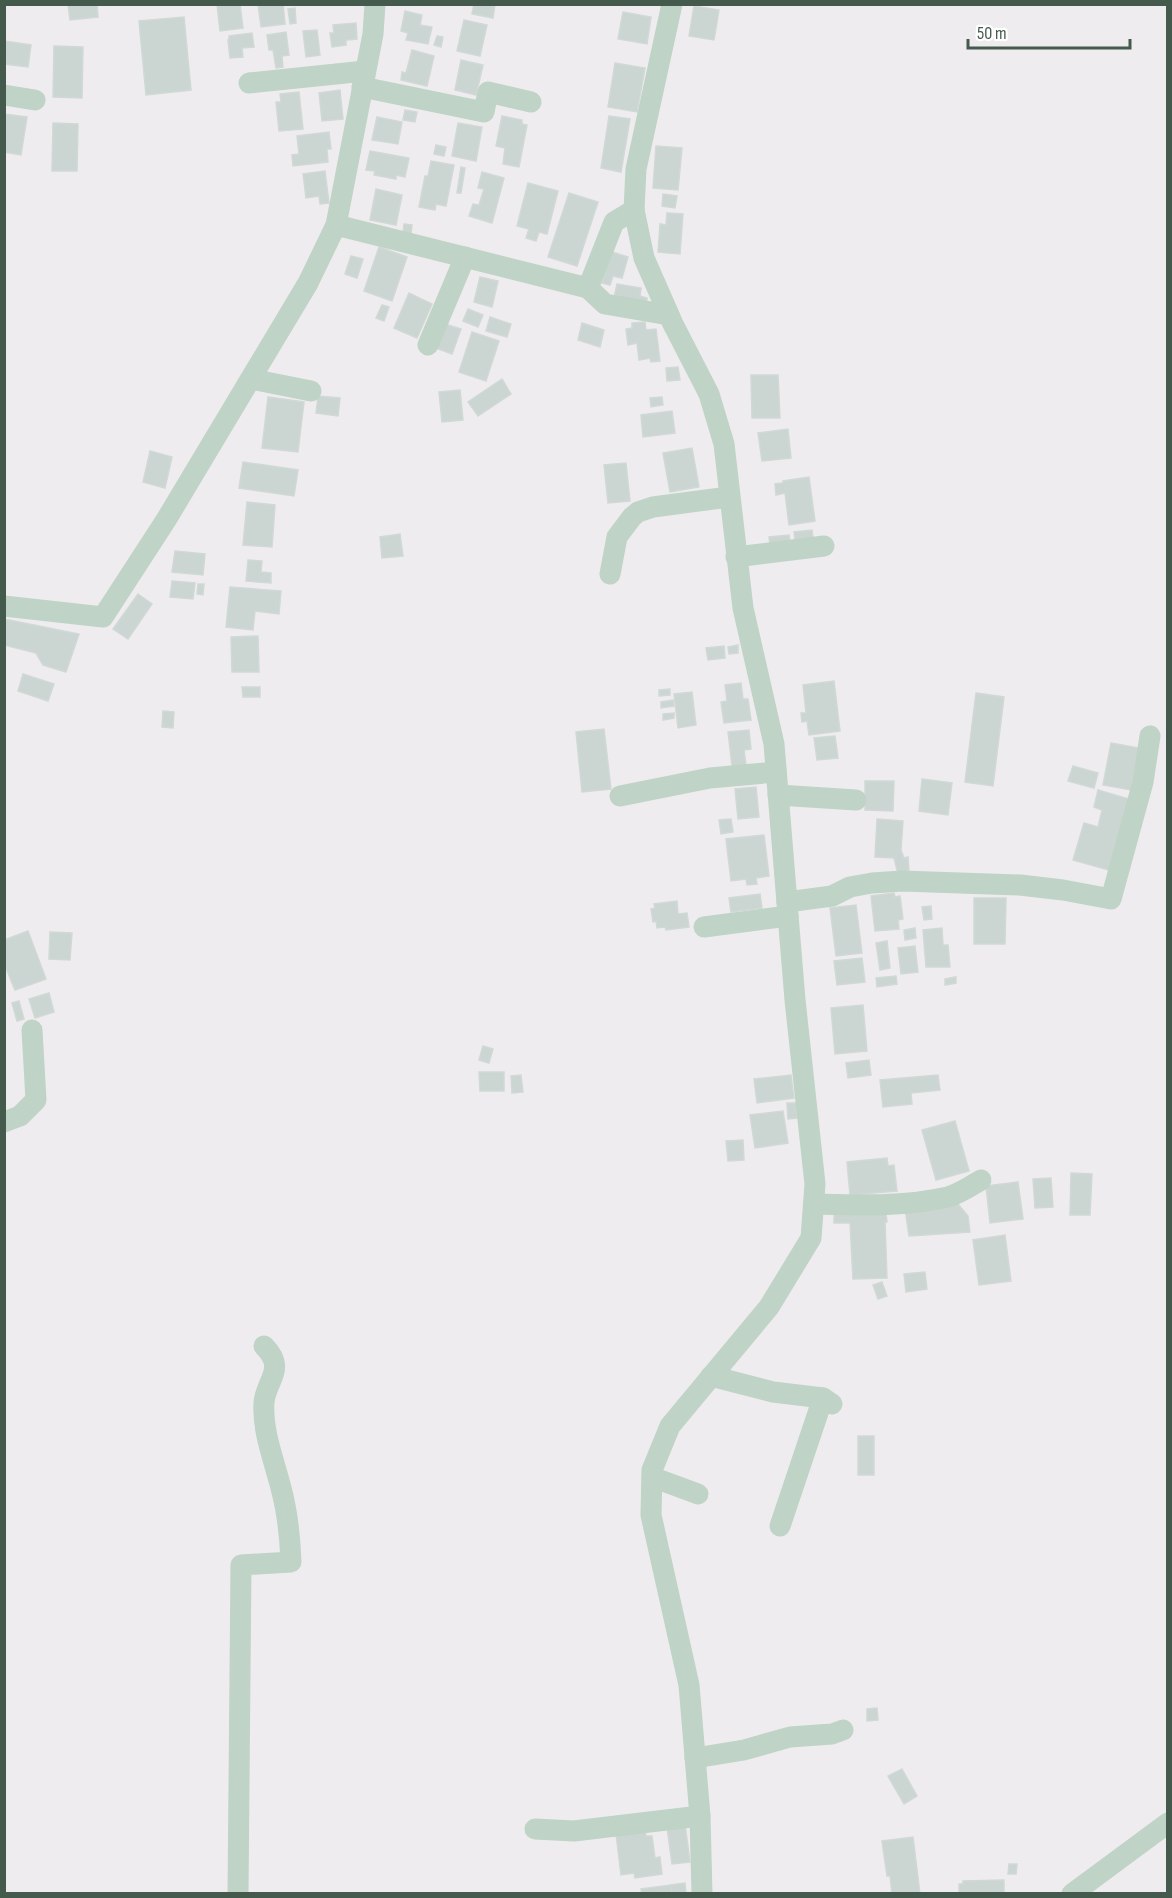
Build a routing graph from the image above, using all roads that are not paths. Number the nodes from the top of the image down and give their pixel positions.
1 (375, 4) edge
2 (672, 4) edge
3 (364, 79) junction
4 (249, 83) dead end
5 (4, 95) edge
6 (35, 100) dead end
7 (531, 102) dead end
8 (634, 210) junction
9 (336, 225) junction
10 (465, 257) junction
11 (588, 288) junction
12 (669, 315) junction
13 (428, 345) dead end
14 (250, 379) junction
15 (311, 392) dead end
16 (729, 497) junction
17 (824, 546) dead end
18 (736, 557) junction
19 (610, 574) dead end
20 (4, 606) edge
21 (1150, 736) dead end
22 (776, 772) junction
23 (778, 795) junction
24 (620, 796) dead end
25 (855, 800) dead end
26 (787, 909) junction
27 (704, 927) dead end
28 (32, 1030) dead end
29 (4, 1122) edge
30 (981, 1180) dead end
31 (814, 1204) junction
32 (264, 1347) dead end
33 (711, 1376) junction
34 (652, 1477) junction
35 (698, 1494) dead end
36 (780, 1526) dead end
37 (843, 1730) dead end
38 (695, 1758) junction
39 (700, 1816) junction
40 (1167, 1823) edge
41 (535, 1829) dead end
42 (238, 1893) edge
43 (702, 1893) edge
44 (1071, 1893) edge

1 - 3 street
2 - 8 street
3 - 4 street
3 - 7 street
3 - 9 street
5 - 6 street
8 - 11 street
8 - 12 street
9 - 10 street
9 - 14 street
10 - 11 street
10 - 13 street
11 - 12 street
12 - 16 street
14 - 15 street
14 - 20 street
16 - 18 street
16 - 19 street
17 - 18 street
18 - 22 street
21 - 26 street
22 - 23 street
22 - 24 street
23 - 25 street
23 - 26 street
26 - 27 street
26 - 31 street
28 - 29 street
30 - 31 street
31 - 33 street
32 - 42 street
33 - 34 street
33 - 36 street
34 - 35 street
34 - 38 street
37 - 38 street
38 - 39 street
39 - 41 street
39 - 43 street
40 - 44 street

